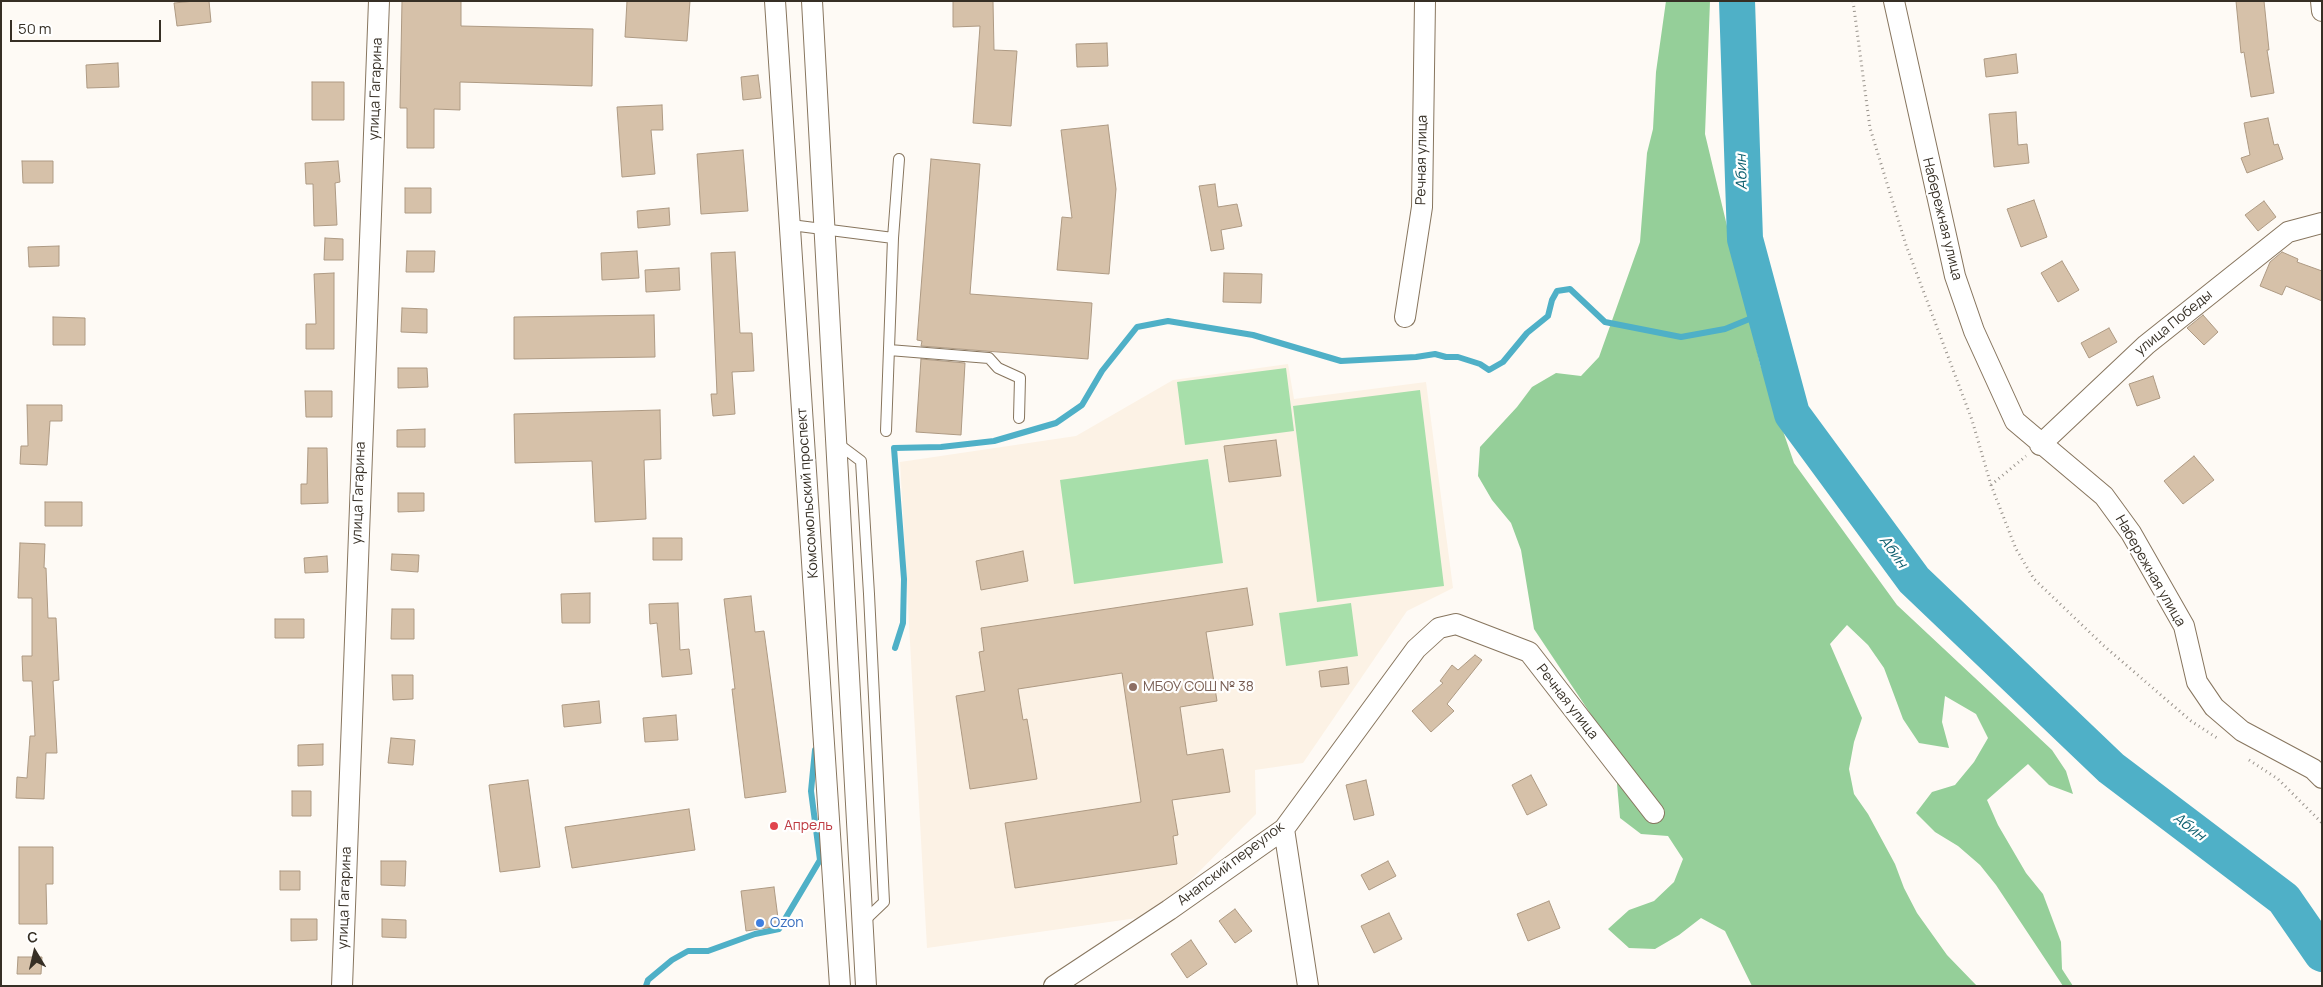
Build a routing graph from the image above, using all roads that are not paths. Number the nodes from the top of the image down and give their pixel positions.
1 (379, 1) edge
2 (775, 1) edge
3 (812, 1) edge
4 (1425, 1) edge
5 (1894, 1) edge
6 (2321, 1) edge
7 (2322, 11) edge
8 (899, 159) dead end
9 (2322, 222) edge
10 (791, 225) junction
11 (824, 230) junction
12 (893, 238) junction
13 (1406, 317) dead end
14 (889, 350) junction
15 (1019, 418) dead end
16 (886, 431) dead end
17 (2040, 445) junction
18 (1456, 624) joint
19 (2322, 778) edge
20 (1654, 813) dead end
21 (1284, 829) junction
22 (342, 986) edge
23 (840, 986) edge
24 (866, 986) edge
25 (1054, 986) edge
26 (1308, 986) edge

1 - 22 street, улица Гагарина
2 - 10 street, Комсомольский проспект
3 - 11 street
4 - 13 street, Речная улица
5 - 17 street, Набережная улица
6 - 7 street
8 - 12 lane
9 - 17 street, улица Победы
10 - 11 lane
10 - 23 street, Комсомольский проспект
11 - 12 lane
11 - 24 street
12 - 14 lane
14 - 15 lane
14 - 16 lane
17 - 19 street, Набережная улица
18 - 20 street, Речная улица
18 - 21 street, Анапский переулок
21 - 25 street, Анапский переулок
21 - 26 street

